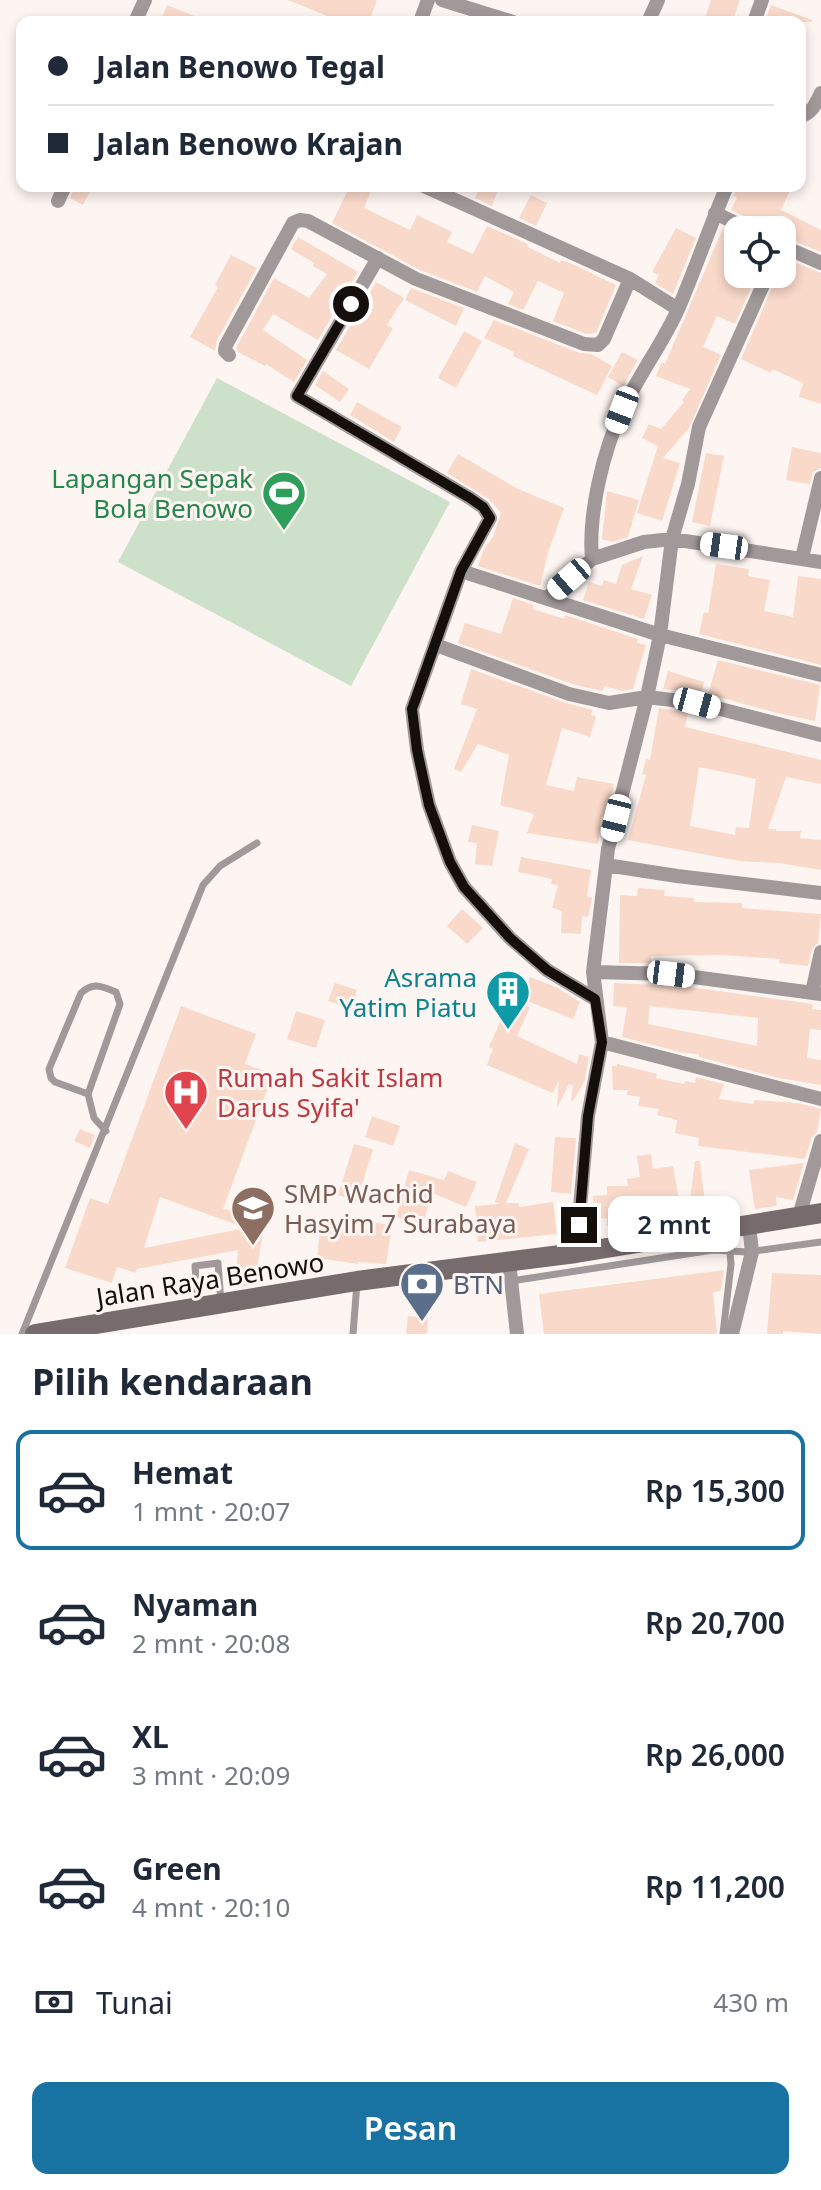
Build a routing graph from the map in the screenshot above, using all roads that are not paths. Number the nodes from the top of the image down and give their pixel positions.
1 (443, 0) edge
2 (494, 16) edge
3 (821, 93) edge
4 (806, 115) edge
5 (62, 192) edge
6 (437, 192) edge
7 (724, 192) edge
8 (58, 201) dead end
9 (715, 213) junction
10 (724, 217) edge
11 (796, 252) edge
12 (378, 258) junction
13 (821, 263) edge
14 (630, 279) junction
15 (762, 288) edge
16 (678, 309) junction
17 (229, 355) dead end
18 (821, 478) edge
19 (672, 539) junction
20 (802, 558) junction
21 (592, 559) junction
22 (821, 562) edge
23 (461, 571) junction
24 (547, 598) junction
25 (660, 635) junction
26 (436, 645) junction
27 (821, 675) edge
28 (647, 697) junction
29 (821, 735) edge
30 (257, 843) dead end
31 (606, 865) junction
32 (821, 893) edge
33 (821, 952) edge
34 (593, 972) junction
35 (817, 993) edge
36 (595, 999) junction
37 (602, 1042) junction
38 (88, 1094) junction
39 (821, 1099) edge
40 (106, 1131) junction
41 (821, 1141) edge
42 (821, 1213) edge
43 (799, 1216) junction
44 (749, 1225) junction
45 (728, 1229) junction
46 (821, 1242) edge
47 (732, 1251) junction
48 (750, 1252) junction
49 (576, 1253) junction
50 (510, 1271) junction
51 (357, 1281) junction
52 (221, 1305) junction
53 (199, 1309) junction
54 (118, 1328) edge
55 (22, 1334) edge
56 (42, 1334) edge
57 (353, 1334) edge
58 (517, 1334) edge
59 (723, 1334) edge
60 (732, 1334) edge

1 - 2 street
3 - 4 street
5 - 8 street
6 - 14 street
7 - 9 street
9 - 10 street
9 - 16 street
11 - 13 street
12 - 14 street
12 - 17 street
12 - 23 street
14 - 16 street
15 - 19 street
16 - 21 street
18 - 20 street
19 - 20 street
19 - 21 street
19 - 25 street
20 - 22 street
21 - 24 street
23 - 24 street
23 - 26 street
24 - 25 street
25 - 27 street
25 - 28 street
26 - 28 street
26 - 36 street
28 - 29 street
28 - 31 street
30 - 40 lane
31 - 32 street
31 - 34 street
33 - 35 street
34 - 35 street
34 - 36 street
36 - 37 street
37 - 39 street
37 - 49 street
38 - 38 lane
38 - 40 lane
40 - 55 lane
41 - 43 street
42 - 43 main road, Jalan Raya Benowo
43 - 44 main road, Jalan Raya Benowo
44 - 45 main road, Jalan Raya Benowo
44 - 48 street
45 - 47 lane
45 - 49 main road, Jalan Raya Benowo
46 - 48 lane
47 - 48 lane
47 - 50 lane
47 - 59 lane
48 - 60 street
49 - 50 main road, Jalan Raya Benowo
50 - 51 main road, Jalan Raya Benowo
50 - 58 street
51 - 52 main road, Jalan Raya Benowo
51 - 57 lane
52 - 53 main road, Jalan Raya Benowo
52 - 53 lane
53 - 54 main road, Jalan Raya Benowo
54 - 56 main road, Jalan Raya Benowo

